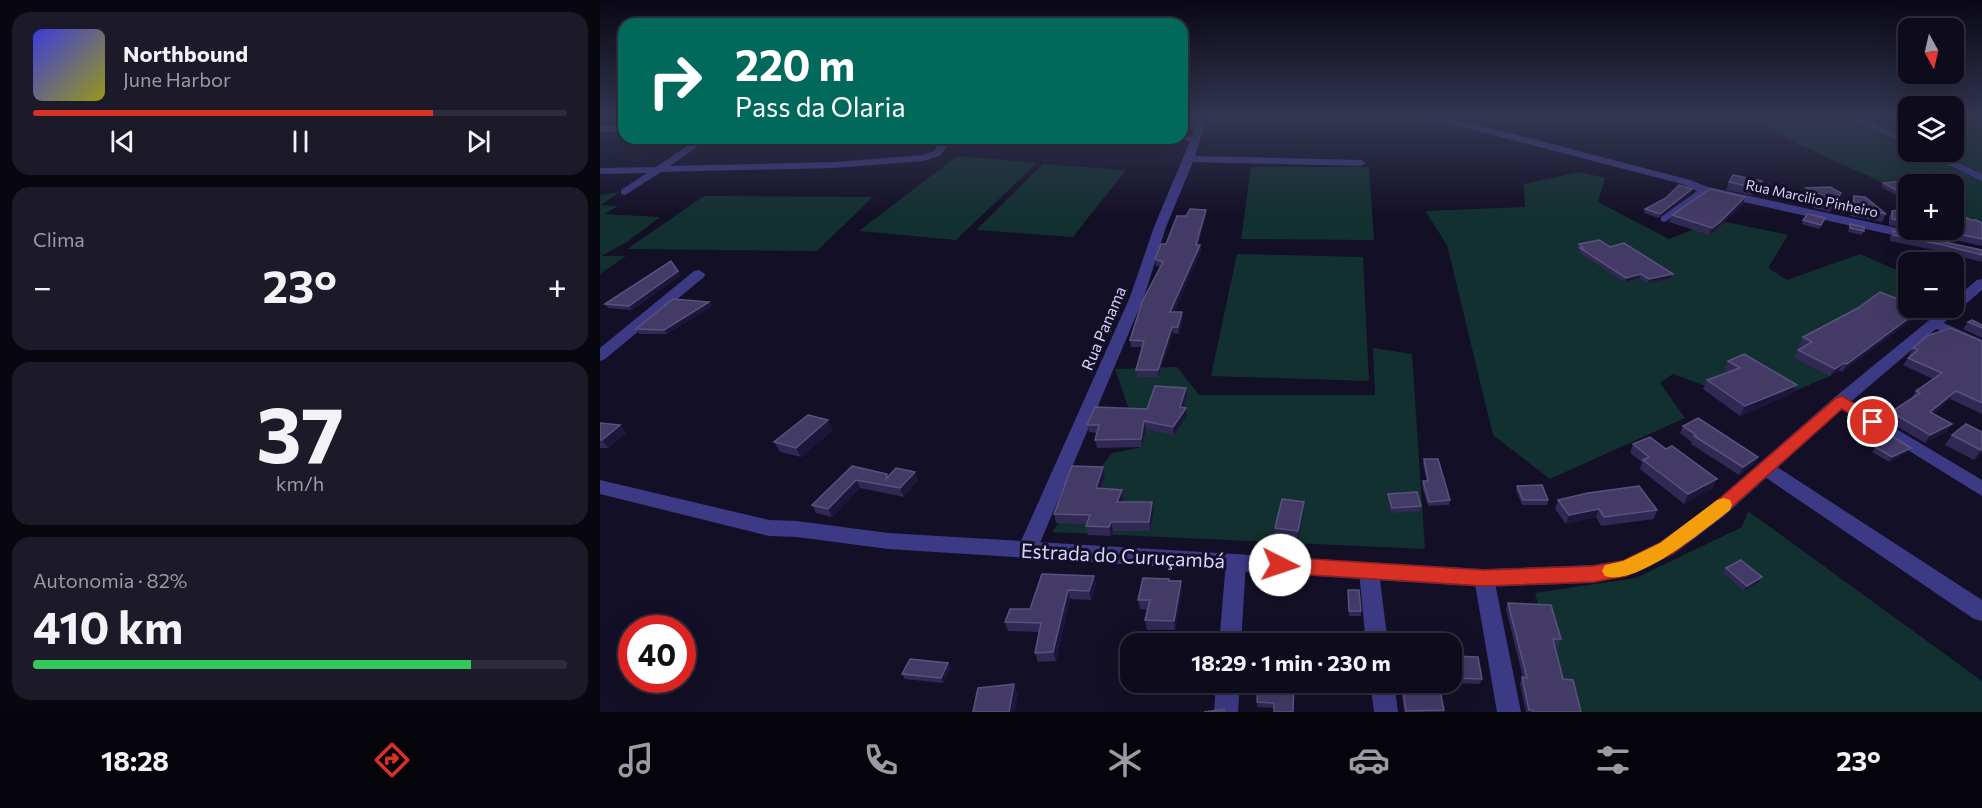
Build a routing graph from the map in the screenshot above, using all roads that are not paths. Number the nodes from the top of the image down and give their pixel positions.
1 (687, 150) edge
2 (939, 150) edge
3 (1193, 150) edge
4 (1564, 150) edge
5 (1190, 159) junction
6 (1361, 162) dead end
7 (1949, 162) edge
8 (658, 170) junction
9 (600, 171) edge
10 (1982, 178) edge
11 (1705, 190) junction
12 (625, 192) dead end
13 (1665, 219) dead end
14 (1898, 232) edge
15 (699, 274) dead end
16 (1980, 287) edge
17 (1935, 323) junction
18 (1982, 346) edge
19 (600, 356) edge
20 (1842, 401) junction
21 (1766, 468) junction
22 (600, 487) edge
23 (1982, 489) edge
24 (1027, 550) junction
25 (1236, 562) junction
26 (1369, 572) junction
27 (1484, 578) junction
28 (1982, 612) edge
29 (1231, 633) edge
30 (1376, 633) edge
31 (1228, 693) edge
32 (1383, 693) edge
33 (1227, 712) edge
34 (1386, 712) edge
35 (1509, 712) edge

1 - 8 street
2 - 8 street
3 - 5 street, Rua Panama
4 - 11 street, Rua Marcilio Pinheiro
5 - 6 street
5 - 24 street, Rua Panama
7 - 10 street
8 - 9 street
8 - 12 street
11 - 13 street
11 - 14 street, Rua Marcilio Pinheiro
15 - 19 street
16 - 17 street, Estrada do Curuçambá
17 - 18 street
17 - 20 street, Estrada do Curuçambá
20 - 21 street, Estrada do Curuçambá
20 - 23 street
21 - 27 street, Estrada do Curuçambá
21 - 28 street
22 - 24 street, Estrada do Curuçambá
24 - 25 street, Estrada do Curuçambá
25 - 26 street, Estrada do Curuçambá
25 - 29 street
26 - 27 street, Estrada do Curuçambá
26 - 30 street
27 - 35 street
31 - 33 street
32 - 34 street

